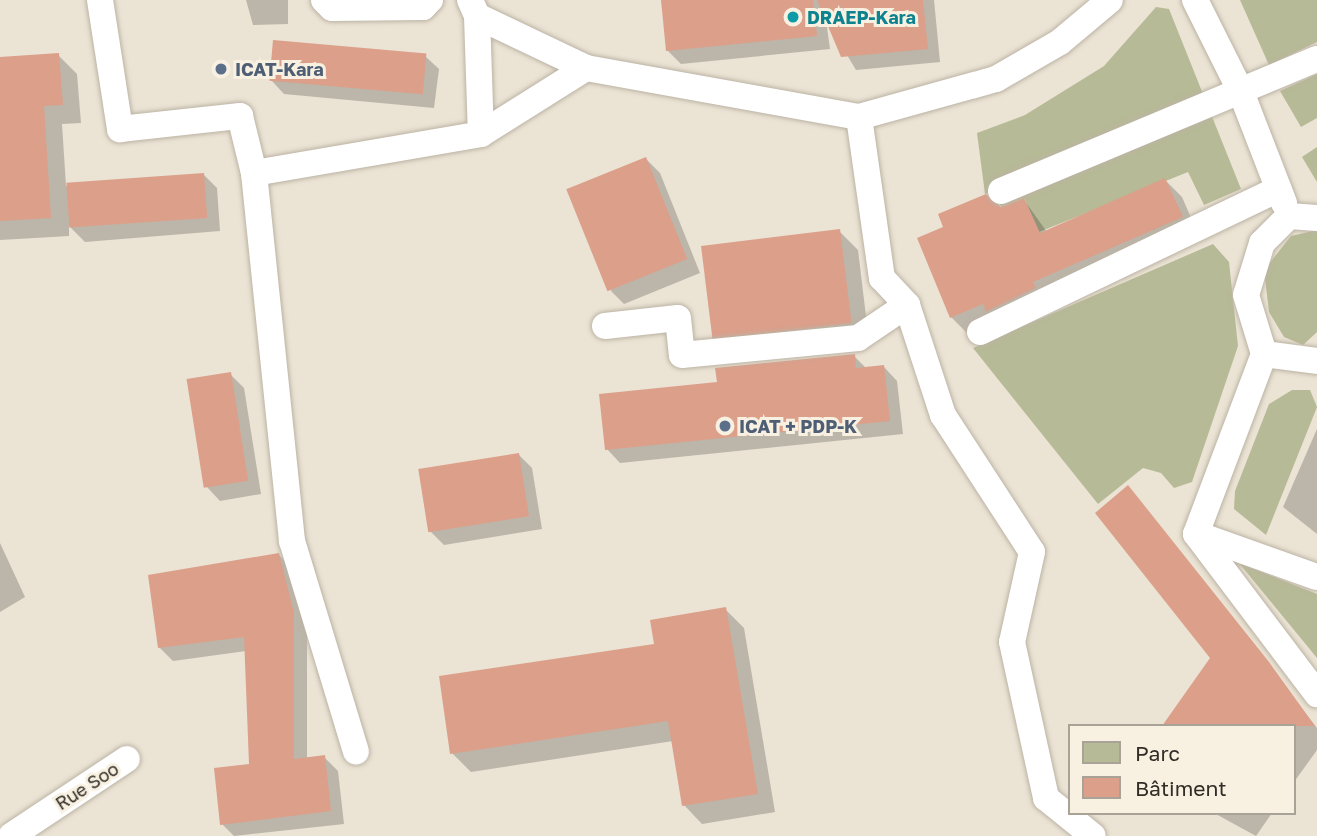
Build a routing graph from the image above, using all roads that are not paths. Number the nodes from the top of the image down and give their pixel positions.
1 (100, 0) edge
2 (324, 0) edge
3 (430, 0) edge
4 (1110, 0) edge
5 (1195, 0) edge
6 (474, 8) edge
7 (1317, 58) edge
8 (586, 68) junction
9 (1241, 92) junction
10 (859, 117) junction
11 (481, 134) junction
12 (254, 173) junction
13 (1278, 189) junction
14 (1001, 191) dead end
15 (1289, 216) junction
16 (1317, 218) edge
17 (907, 305) junction
18 (605, 326) dead end
19 (980, 332) dead end
20 (1264, 354) junction
21 (1317, 361) edge
22 (1196, 534) junction
23 (1317, 577) edge
24 (1317, 694) edge
25 (356, 752) dead end
26 (127, 759) dead end
27 (11, 836) edge
28 (1093, 836) edge

1 - 12 lane
2 - 3 lane
4 - 10 lane
5 - 9 lane
6 - 8 lane
6 - 11 lane
7 - 9 lane
8 - 10 lane
8 - 11 lane
9 - 13 lane
9 - 14 lane
10 - 17 lane
11 - 12 lane
12 - 25 lane
13 - 15 lane
13 - 19 lane
15 - 16 lane
15 - 20 lane
17 - 18 lane
17 - 28 lane
20 - 21 lane
20 - 22 lane
22 - 23 lane
22 - 24 lane
26 - 27 lane, Rue Soo

